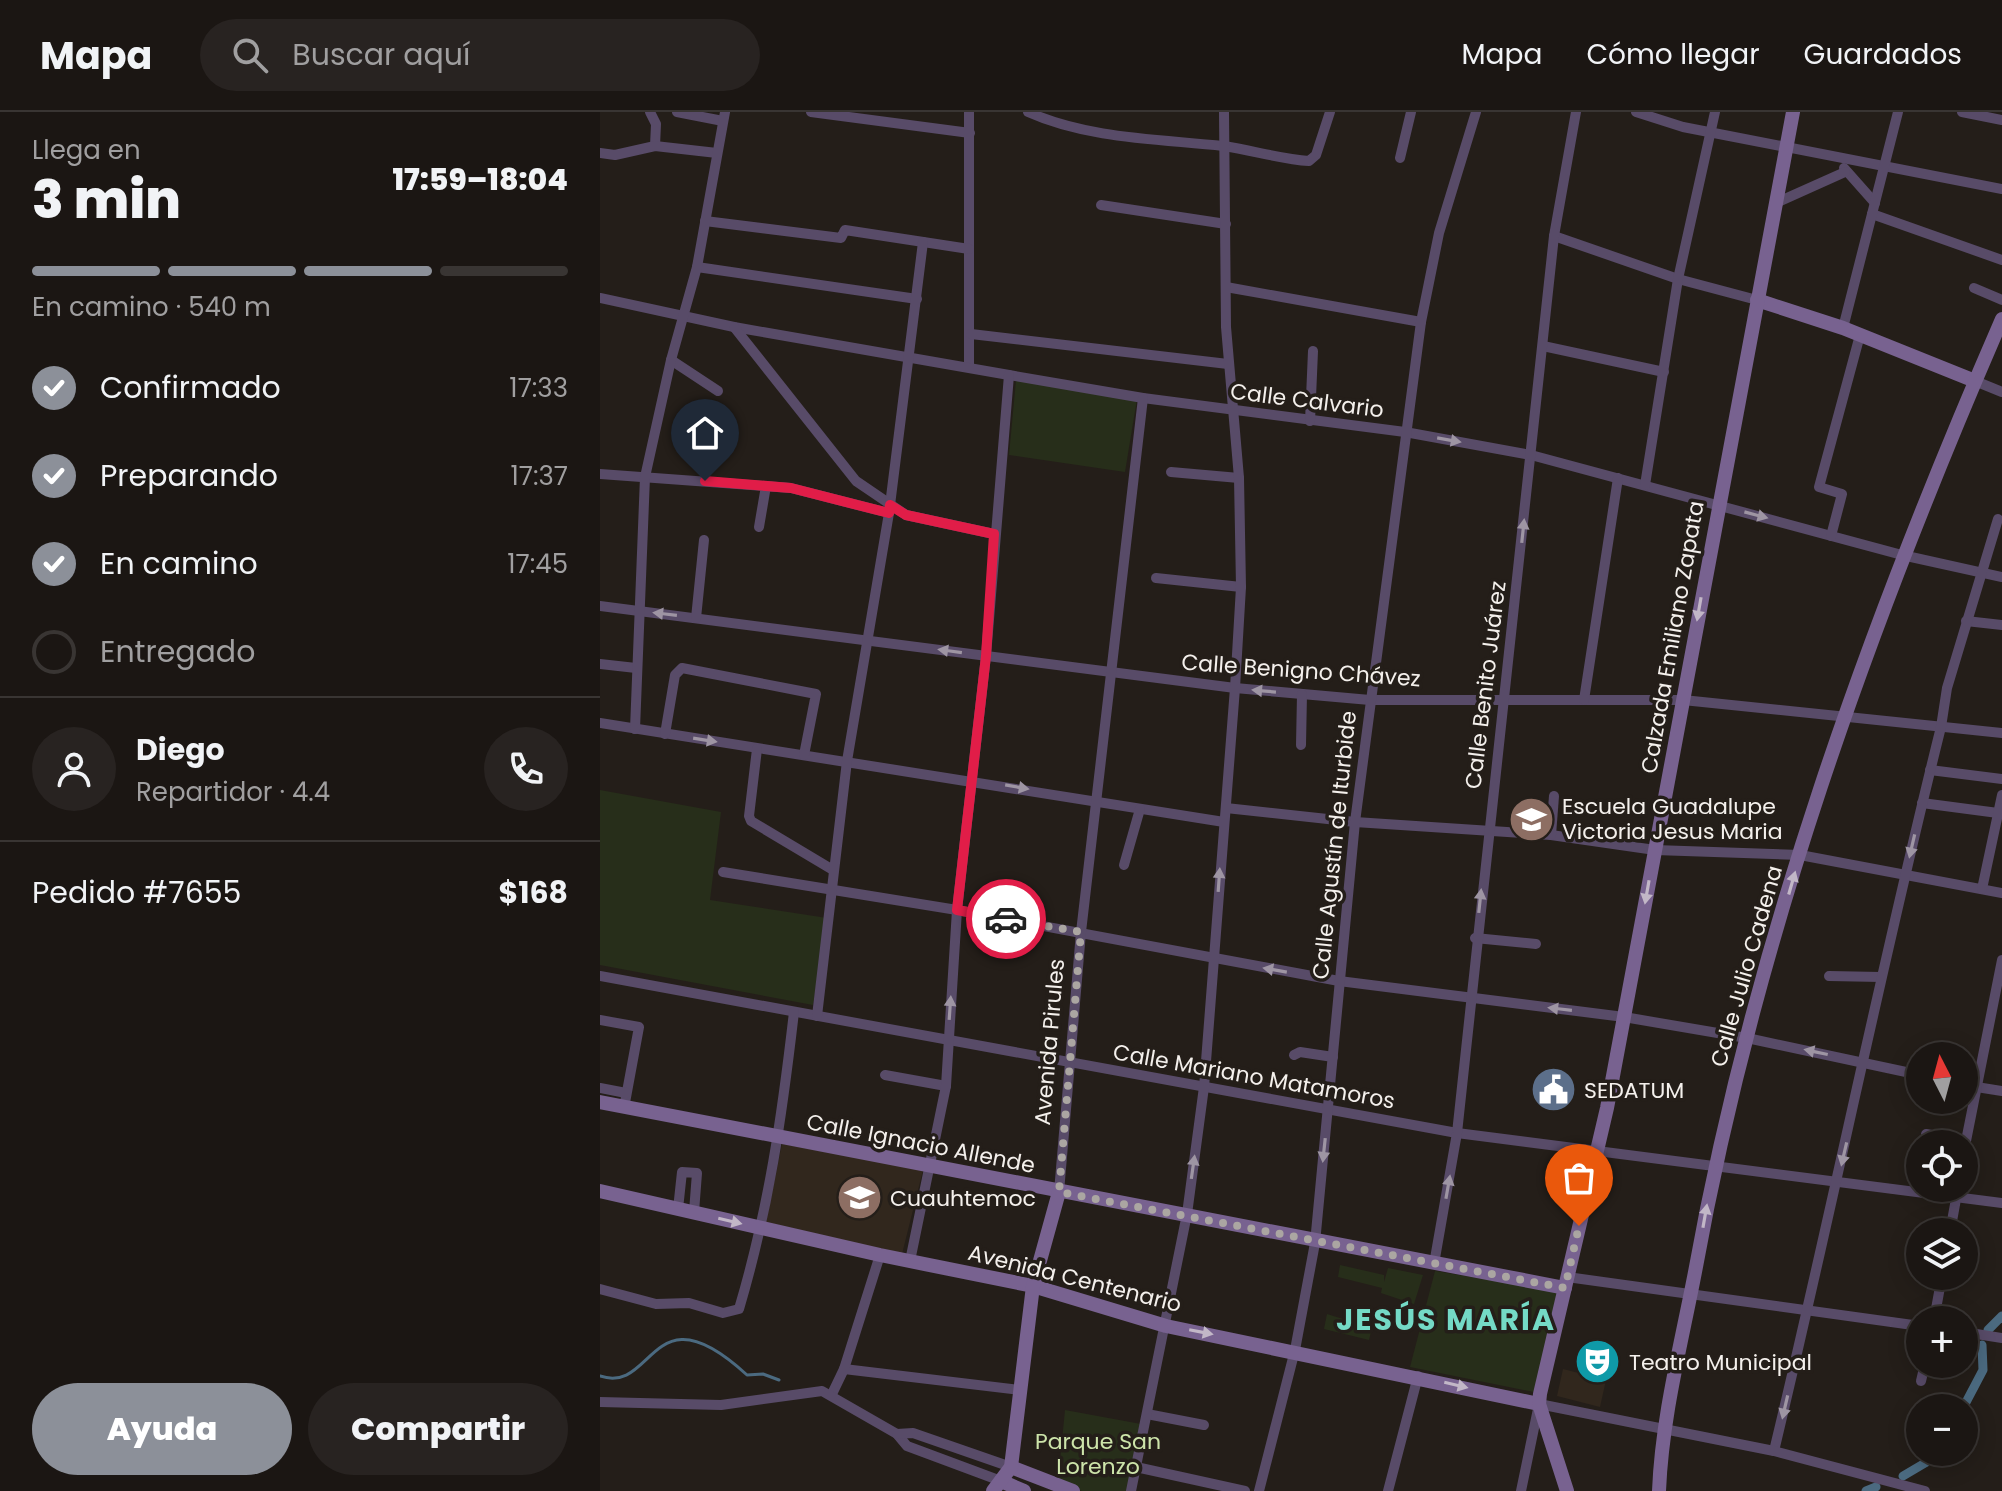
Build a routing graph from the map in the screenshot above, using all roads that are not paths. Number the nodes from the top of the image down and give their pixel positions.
1 (650, 112) edge
2 (677, 112) edge
3 (811, 112) edge
4 (969, 112) edge
5 (1028, 112) edge
6 (1224, 112) edge
7 (1330, 112) edge
8 (1411, 112) edge
9 (1476, 112) edge
10 (1576, 112) edge
11 (1636, 112) edge
12 (1715, 112) edge
13 (1793, 112) edge
14 (1898, 112) edge
15 (1968, 113) edge
16 (724, 116) edge
17 (1661, 116) edge
18 (2002, 120) edge
19 (1710, 132) junction
20 (970, 133) junction
21 (655, 146) junction
22 (1225, 146) junction
23 (1786, 149) junction
24 (600, 153) edge
25 (717, 153) junction
26 (1400, 158) dead end
27 (1841, 158) junction
28 (1884, 168) junction
29 (1845, 172) junction
30 (2002, 189) edge
31 (1776, 203) junction
32 (1101, 205) dead end
33 (1873, 208) junction
34 (705, 221) junction
35 (1226, 224) junction
36 (1554, 236) junction
37 (923, 242) junction
38 (969, 249) junction
39 (2002, 260) edge
40 (697, 267) junction
41 (1678, 279) junction
42 (1226, 287) junction
43 (1974, 288) dead end
44 (600, 298) edge
45 (917, 299) junction
46 (1757, 300) junction
47 (2002, 300) edge
48 (684, 315) junction
49 (2002, 319) edge
50 (1421, 322) junction
51 (734, 327) junction
52 (1843, 328) junction
53 (971, 334) junction
54 (1860, 335) junction
55 (1543, 346) junction
56 (1313, 351) dead end
57 (909, 356) junction
58 (671, 360) junction
59 (1228, 364) junction
60 (969, 367) junction
61 (1664, 372) junction
62 (1009, 375) junction
63 (1975, 381) junction
64 (718, 391) dead end
65 (2002, 392) edge
66 (1143, 398) junction
67 (1233, 410) junction
68 (1310, 421) junction
69 (1405, 432) junction
70 (1531, 455) junction
71 (1171, 472) dead end
72 (600, 474) edge
73 (645, 477) junction
74 (1239, 478) junction
75 (1618, 478) junction
76 (1645, 485) junction
77 (766, 486) junction
78 (1718, 505) junction
79 (890, 509) junction
80 (1998, 519) dead end
81 (759, 527) dead end
82 (994, 534) junction
83 (1831, 536) junction
84 (704, 540) dead end
85 (1902, 555) junction
86 (1984, 573) junction
87 (2002, 577) edge
88 (1156, 578) dead end
89 (1241, 587) junction
90 (600, 606) edge
91 (637, 610) junction
92 (696, 618) junction
93 (1966, 621) junction
94 (2002, 625) edge
95 (868, 640) junction
96 (986, 656) junction
97 (600, 664) edge
98 (636, 668) junction
99 (1114, 673) junction
100 (1235, 688) junction
101 (1302, 694) junction
102 (1370, 700) junction
103 (1505, 700) junction
104 (1584, 700) junction
105 (1683, 700) junction
106 (1843, 718) junction
107 (600, 723) edge
108 (1941, 727) junction
109 (635, 729) junction
110 (2002, 733) edge
111 (665, 734) junction
112 (1301, 745) dead end
113 (757, 749) junction
114 (804, 755) junction
115 (847, 761) junction
116 (1930, 770) junction
117 (973, 779) junction
118 (2002, 779) edge
119 (2002, 795) edge
120 (1554, 796) dead end
121 (1098, 802) junction
122 (1922, 803) junction
123 (1226, 808) junction
124 (1140, 809) junction
125 (1998, 813) junction
126 (1224, 822) junction
127 (1355, 822) junction
128 (1487, 829) junction
129 (1551, 835) junction
130 (1655, 850) junction
131 (1800, 855) junction
132 (1124, 865) dead end
133 (833, 870) junction
134 (723, 872) dead end
135 (1906, 873) junction
136 (1982, 889) junction
137 (832, 891) junction
138 (2002, 893) edge
139 (957, 910) junction
140 (1081, 932) junction
141 (1475, 938) junction
142 (1536, 944) dead end
143 (1213, 960) junction
144 (2002, 960) edge
145 (600, 976) edge
146 (1829, 976) dead end
147 (1881, 977) junction
148 (1339, 981) junction
149 (1469, 998) junction
150 (794, 1012) junction
151 (817, 1016) junction
152 (1624, 1017) junction
153 (600, 1020) edge
154 (948, 1038) junction
155 (1747, 1038) junction
156 (1294, 1055) dead end
157 (1333, 1057) junction
158 (1865, 1062) junction
159 (1069, 1064) junction
160 (1906, 1072) edge
161 (885, 1075) dead end
162 (1978, 1082) edge
163 (946, 1086) junction
164 (1204, 1087) junction
165 (1978, 1087) edge
166 (600, 1088) edge
167 (2002, 1091) edge
168 (625, 1100) junction
169 (600, 1102) edge
170 (1328, 1111) junction
171 (1457, 1133) junction
172 (779, 1138) junction
173 (1597, 1149) junction
174 (932, 1166) junction
175 (1714, 1166) junction
176 (1838, 1184) junction
177 (1906, 1189) edge
178 (600, 1191) edge
179 (1059, 1192) junction
180 (1978, 1198) edge
181 (2002, 1203) edge
182 (1187, 1214) junction
183 (762, 1229) junction
184 (1315, 1243) junction
185 (880, 1255) junction
186 (910, 1261) junction
187 (1434, 1264) junction
188 (1566, 1283) junction
189 (1033, 1286) junction
190 (600, 1289) edge
191 (1691, 1293) junction
192 (1808, 1310) junction
193 (1906, 1324) edge
194 (1166, 1326) junction
195 (1978, 1334) edge
196 (2002, 1338) edge
197 (1295, 1350) junction
198 (844, 1369) junction
199 (1418, 1376) junction
200 (1922, 1378) edge
201 (1921, 1381) dead end
202 (1020, 1390) junction
203 (832, 1394) junction
204 (600, 1402) edge
205 (1539, 1404) junction
206 (1147, 1414) junction
207 (1204, 1425) dead end
208 (1664, 1430) junction
209 (897, 1434) junction
210 (1774, 1451) junction
211 (1011, 1467) junction
212 (1136, 1467) junction
213 (997, 1486) edge
214 (1024, 1491) edge
215 (1073, 1491) edge
216 (1131, 1491) edge
217 (1245, 1491) edge
218 (1259, 1491) edge
219 (1388, 1491) edge
220 (1521, 1491) edge
221 (1567, 1491) edge
222 (1659, 1491) edge
223 (1925, 1491) edge

1 - 21 street
2 - 16 street
3 - 20 street
4 - 20 street
5 - 22 street
6 - 22 street
7 - 22 street
8 - 26 street
9 - 50 street, Calle Agustín de Iturbide
10 - 36 street, Calle Benito Juárez
11 - 17 street
12 - 19 street
13 - 23 main road, Calzada Emiliano Zapata
14 - 28 street
15 - 18 street
16 - 25 street
17 - 19 street
19 - 23 street
19 - 41 street
20 - 38 street
21 - 24 street
21 - 25 street
22 - 35 street
23 - 27 street
23 - 31 main road, Calzada Emiliano Zapata
25 - 34 street
27 - 28 street
27 - 29 street
28 - 30 street
28 - 33 street
29 - 31 street
29 - 33 street
31 - 46 main road, Calzada Emiliano Zapata
32 - 35 street
33 - 39 street
33 - 52 street
34 - 37 street
34 - 40 street
35 - 42 street
36 - 41 street
36 - 55 street, Calle Benito Juárez
37 - 38 street
37 - 45 street
38 - 53 street
40 - 45 street
40 - 48 street
41 - 46 street
41 - 61 street
42 - 50 street
42 - 59 street
43 - 47 street
44 - 48 street, Calle Calvario
45 - 57 street
46 - 52 main road
46 - 78 main road, Calzada Emiliano Zapata
48 - 51 street, Calle Calvario
48 - 58 street
49 - 63 main road, Calle Julio Cadena
50 - 69 street, Calle Agustín de Iturbide
51 - 57 street, Calle Calvario
51 - 79 street
52 - 54 main road
53 - 59 street
53 - 60 street
54 - 63 main road
54 - 83 street
55 - 61 street
55 - 70 street, Calle Benito Juárez
56 - 68 street
57 - 60 street, Calle Calvario
57 - 79 street
58 - 64 street
58 - 73 street
59 - 67 street
60 - 62 street, Calle Calvario
61 - 76 street
62 - 66 street, Calle Calvario
62 - 82 street
63 - 65 street
63 - 85 main road, Calle Julio Cadena
66 - 67 street, Calle Calvario
66 - 99 street, Avenida Pirules
67 - 68 street, Calle Calvario
67 - 74 street
68 - 69 street, Calle Calvario
69 -> 70 street, Calle Calvario
69 - 102 street, Calle Agustín de Iturbide
70 - 75 street, Calle Calvario
103 -> 70 street, Calle Benito Juárez
71 - 74 street
72 - 73 street
73 - 77 street
73 - 91 street
74 - 89 street
75 - 76 street, Calle Calvario
75 - 104 street
76 - 78 street, Calle Calvario
77 - 79 street
77 - 81 street
78 -> 83 street, Calle Calvario
78 -> 105 main road, Calzada Emiliano Zapata
79 - 82 street
79 - 95 street
80 - 86 street
82 - 96 street
83 - 85 street, Calle Calvario
84 - 92 street
85 - 86 street, Calle Calvario
85 - 106 main road, Calle Julio Cadena
86 - 87 street, Calle Calvario
86 - 93 street
88 - 89 street
89 - 100 street
90 - 91 street, Calle Benigno Chávez
92 -> 91 street, Calle Benigno Chávez
91 - 98 street
92 - 95 street, Calle Benigno Chávez
93 - 94 street
93 - 108 street
96 -> 95 street, Calle Benigno Chávez
95 - 115 street
96 - 99 street, Calle Benigno Chávez
96 - 117 street
97 - 98 street
98 - 109 street
99 - 100 street, Calle Benigno Chávez
99 - 121 street, Avenida Pirules
101 -> 100 street, Calle Benigno Chávez
100 - 123 street
101 - 102 street, Calle Benigno Chávez
101 - 112 street
102 - 103 street, Calle Benigno Chávez
102 - 127 street, Calle Agustín de Iturbide
103 - 104 street, Calle Benigno Chávez
103 - 128 street, Calle Benito Juárez
104 - 105 street, Calle Benigno Chávez
105 - 106 street, Calle Benigno Chávez
105 - 130 main road, Calzada Emiliano Zapata
106 - 108 street, Calle Benigno Chávez
106 - 131 main road, Calle Julio Cadena
107 - 109 street
108 - 110 street, Calle Benigno Chávez
108 - 116 street
109 - 111 street
111 -> 113 street
111 - 114 street
113 - 114 street
113 - 133 street
114 - 115 street
115 - 117 street
115 - 133 street
116 - 118 street
116 - 122 street
117 -> 121 street
117 - 139 street
119 - 125 street
120 - 129 street
121 - 124 street
121 - 140 street, Avenida Pirules
122 - 125 street
122 -> 135 street
123 - 126 street
123 - 127 street
124 - 126 street
124 - 132 street
125 - 136 street
143 -> 126 street
127 - 128 street
127 - 148 street, Calle Agustín de Iturbide
128 - 129 street
141 -> 128 street, Calle Benito Juárez
129 - 130 street
130 - 131 street
130 -> 152 main road, Calzada Emiliano Zapata
131 - 135 street
155 -> 131 main road, Calle Julio Cadena
133 - 137 street
134 - 137 street
135 - 136 street
135 - 147 street
136 - 138 street
137 - 139 street
137 - 151 street
139 - 140 street
154 -> 139 street
140 - 143 street
140 - 159 street, Avenida Pirules
141 - 142 street
141 - 149 street, Calle Benito Juárez
148 -> 143 street
143 - 164 street
144 - 162 street
145 - 150 street, Calle Mariano Matamoros
146 - 147 street
147 - 158 street
148 - 149 street
148 - 157 street, Calle Agustín de Iturbide
152 -> 149 street
149 - 171 street, Calle Benito Juárez
150 - 151 street, Calle Mariano Matamoros
150 - 172 street
151 - 154 street, Calle Mariano Matamoros
152 - 155 street
152 - 173 main road, Calzada Emiliano Zapata
153 - 168 street
154 - 159 street, Calle Mariano Matamoros
154 - 163 street
158 -> 155 street
155 - 175 main road, Calle Julio Cadena
156 - 157 street
157 - 170 street, Calle Agustín de Iturbide
158 - 160 street
158 -> 176 street
159 - 164 street, Calle Mariano Matamoros
159 - 179 street, Avenida Pirules
161 - 163 street
163 - 174 street
164 - 170 street, Calle Mariano Matamoros
182 -> 164 street
165 - 167 street
166 - 168 street
168 - 169 main road, Calle Ignacio Allende
168 - 172 main road, Calle Ignacio Allende
170 - 171 street, Calle Mariano Matamoros
170 -> 184 street, Calle Agustín de Iturbide
171 - 173 street, Calle Mariano Matamoros
187 -> 171 street, Calle Benito Juárez
172 - 174 main road, Calle Ignacio Allende
172 - 183 street
173 - 175 street, Calle Mariano Matamoros
173 - 188 main road, Calzada Emiliano Zapata
174 - 179 main road, Calle Ignacio Allende
174 - 186 street
175 - 176 street, Calle Mariano Matamoros
191 -> 175 main road, Calle Julio Cadena
176 - 177 street, Calle Mariano Matamoros
176 - 192 street
178 -> 183 main road, Avenida Centenario
179 - 182 main road, Calle Ignacio Allende
179 - 189 main road, Avenida Pirules
180 - 181 street, Calle Mariano Matamoros
182 - 184 main road, Calle Ignacio Allende
182 - 194 street
183 - 185 main road, Avenida Centenario
183 - 190 street
184 - 187 main road, Calle Ignacio Allende
184 - 197 street, Calle Agustín de Iturbide
185 - 186 main road, Avenida Centenario
185 - 198 street
186 - 189 main road, Avenida Centenario
187 - 188 main road, Calle Ignacio Allende
188 - 191 street
188 - 205 main road, Calzada Emiliano Zapata
189 - 194 main road, Avenida Centenario
189 - 202 main road, Avenida Pirules
191 - 192 street
191 - 208 main road, Calle Julio Cadena
192 - 193 street
192 -> 210 street
194 -> 197 main road, Avenida Centenario
194 - 206 street
195 - 196 street
197 - 199 main road, Avenida Centenario
197 - 218 street, Calle Agustín de Iturbide
198 - 202 street
198 - 203 street
199 -> 205 main road, Avenida Centenario
199 - 219 street
200 - 201 street
202 - 211 main road, Avenida Pirules
203 - 204 street
203 - 209 street
205 - 208 street
205 - 220 street
205 - 221 main road
206 - 207 street
206 - 212 street
208 - 210 street
208 - 222 main road, Calle Julio Cadena
209 - 211 street
209 - 213 street
210 - 223 street
211 - 213 main road, Avenida Pirules
211 - 215 main road
212 - 216 street
212 - 217 street
213 - 214 main road

